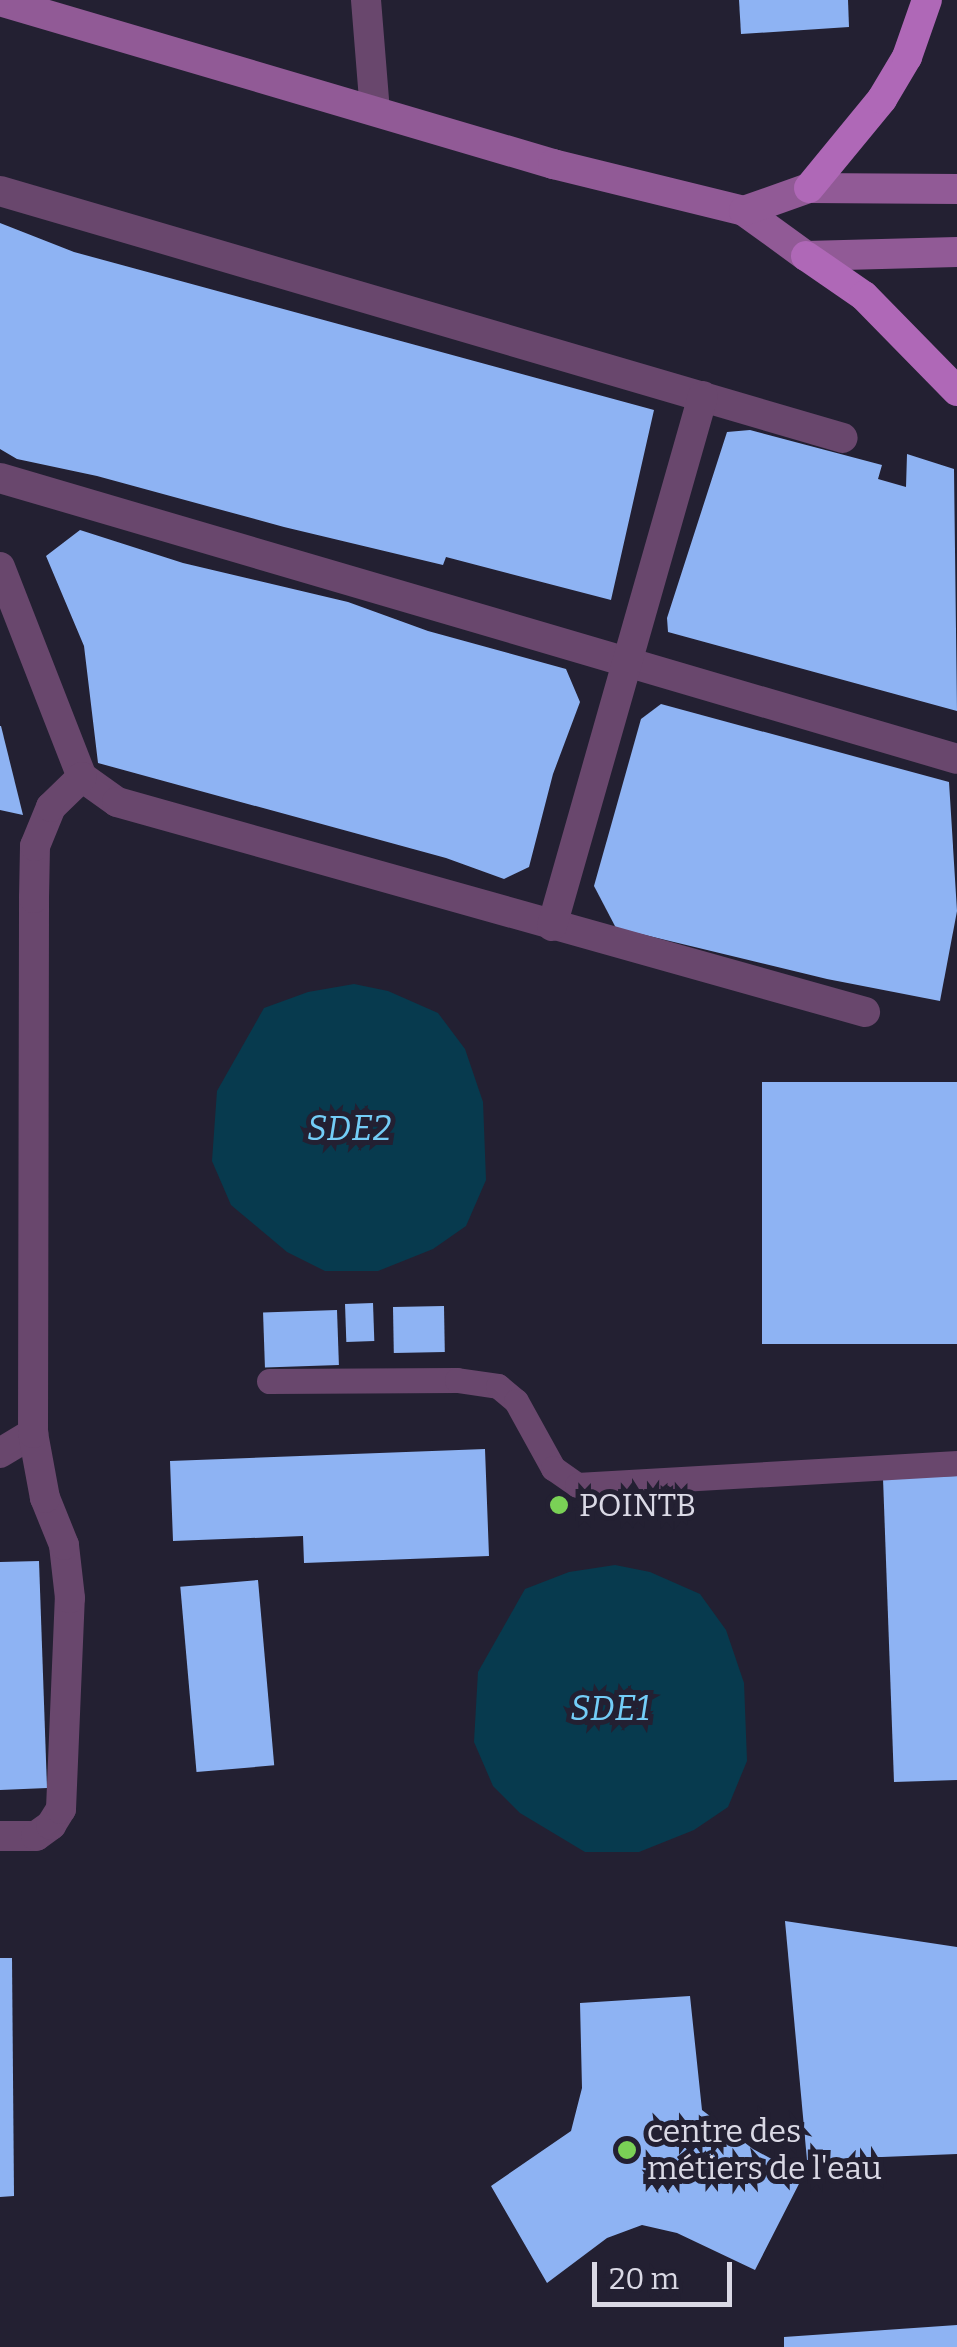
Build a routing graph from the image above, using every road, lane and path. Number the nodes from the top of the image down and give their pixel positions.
1 (0, 0) edge
2 (366, 0) edge
3 (927, 0) edge
4 (375, 111) junction
5 (809, 188) junction
6 (957, 189) edge
7 (0, 191) edge
8 (744, 211) junction
9 (957, 252) edge
10 (806, 256) junction
11 (957, 391) edge
12 (704, 396) junction
13 (843, 438) dead end
14 (0, 478) edge
15 (0, 567) edge
16 (631, 661) junction
17 (957, 759) edge
18 (82, 777) junction
19 (552, 926) junction
20 (864, 1012) dead end
21 (269, 1382) dead end
22 (33, 1433) junction
23 (0, 1453) edge
24 (957, 1463) edge
25 (0, 1836) edge

1 - 4 main road
2 - 4 street
3 - 5 main road
4 - 8 main road
5 - 6 main road
5 - 8 main road
7 - 12 street
8 - 10 main road
9 - 10 main road
10 - 11 main road
12 - 13 street
12 - 16 street
14 - 16 street
15 - 18 street
16 - 17 street
16 - 19 street
18 - 19 street
18 - 22 street
19 - 20 street
21 - 24 lane
22 - 23 street
22 - 25 street

